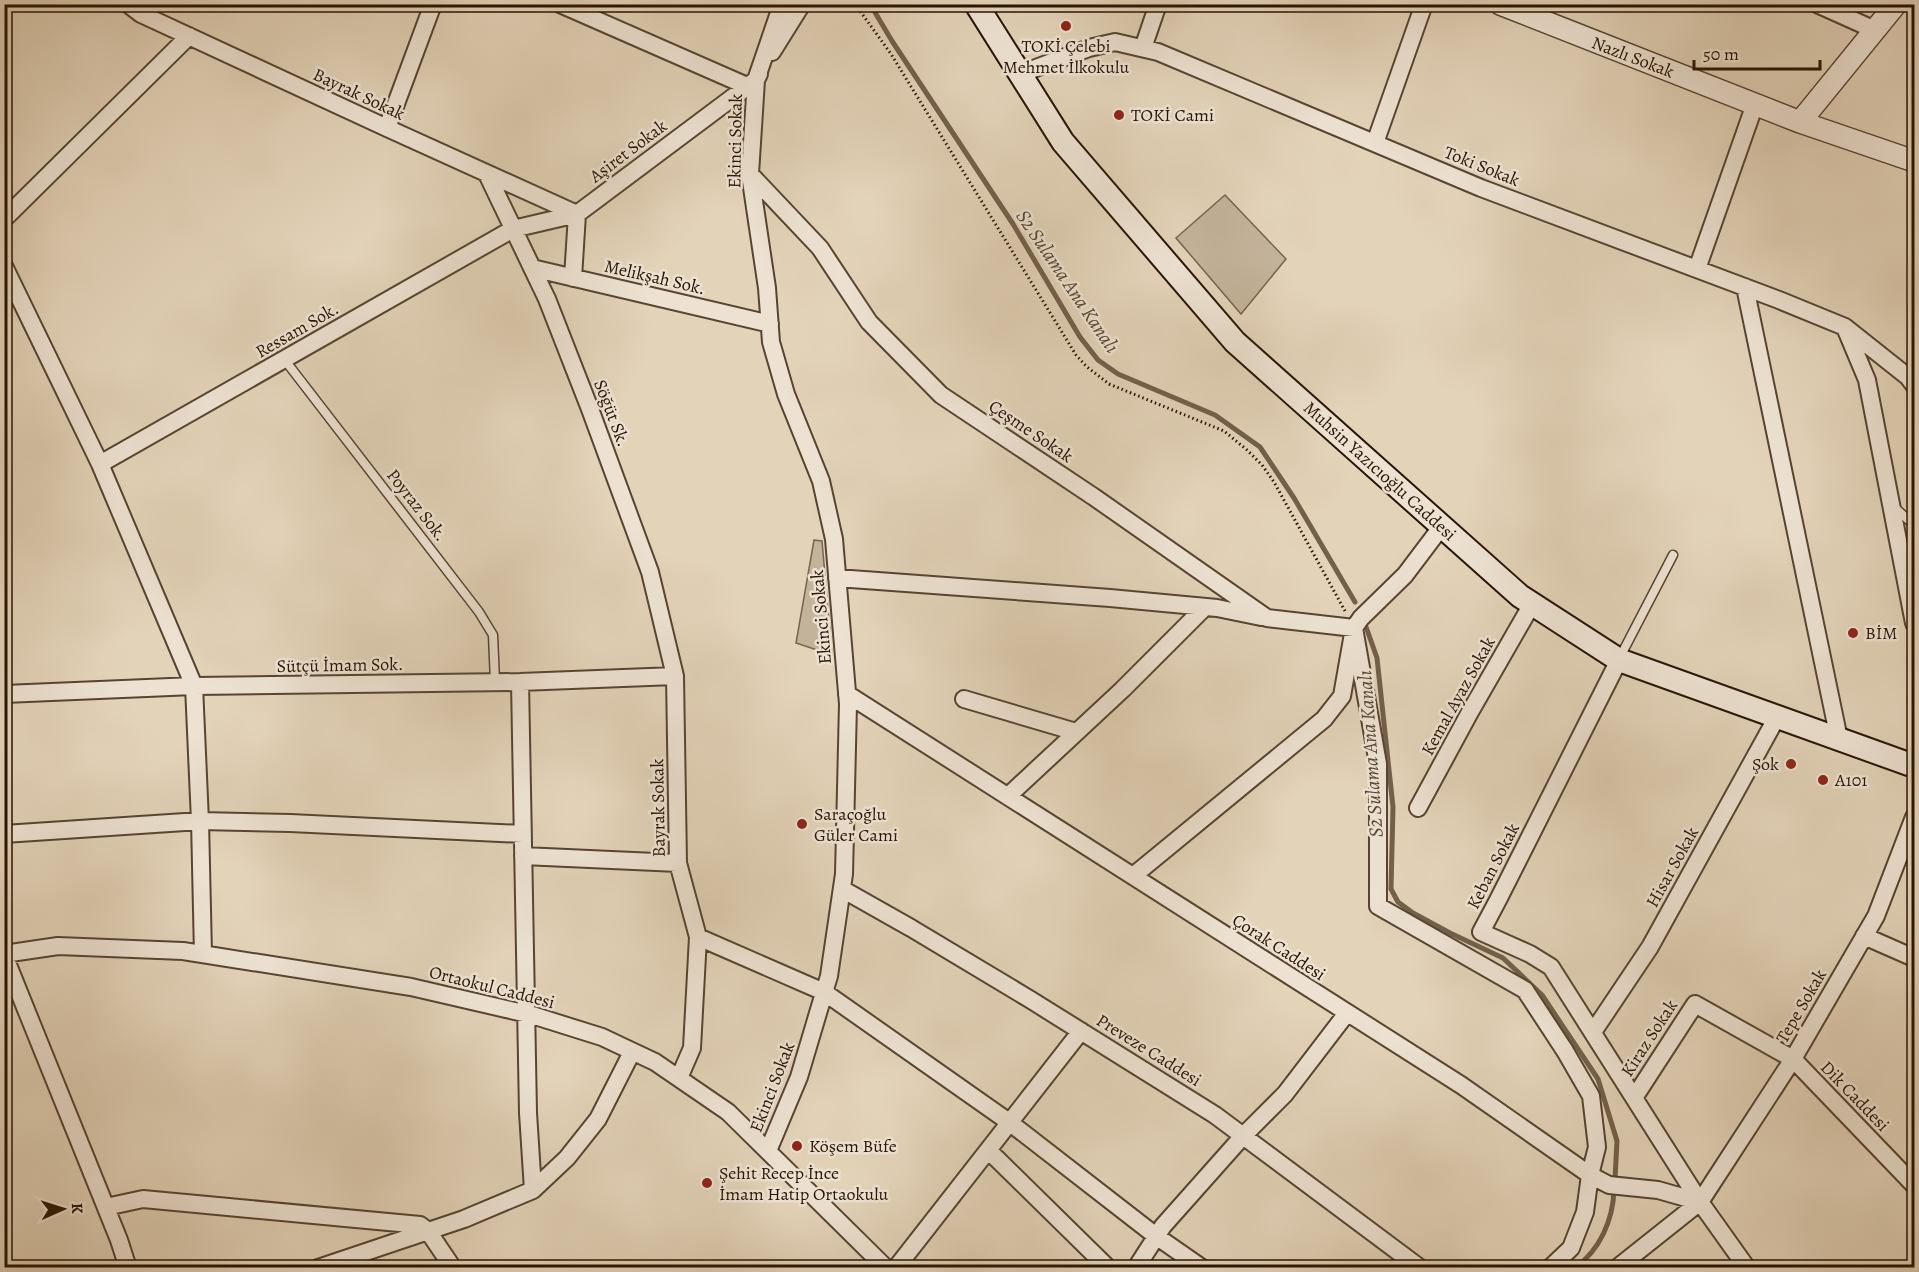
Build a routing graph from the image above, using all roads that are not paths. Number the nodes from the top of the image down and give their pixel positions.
1 (128, 4) edge
2 (433, 4) edge
3 (560, 4) edge
4 (783, 4) edge
5 (802, 4) edge
6 (976, 4) edge
7 (1158, 4) edge
8 (1424, 4) edge
9 (1500, 4) edge
10 (1817, 4) edge
11 (1896, 4) edge
12 (1875, 30) junction
13 (189, 36) junction
14 (1143, 48) junction
15 (1020, 74) junction
16 (751, 83) junction
17 (1755, 104) junction
18 (1800, 122) junction
19 (387, 128) junction
20 (1375, 143) junction
21 (1914, 160) edge
22 (487, 174) junction
23 (750, 174) junction
24 (577, 214) junction
25 (4, 219) edge
26 (513, 229) junction
27 (4, 266) edge
28 (532, 268) junction
29 (1697, 269) junction
30 (573, 278) junction
31 (1745, 287) junction
32 (770, 324) junction
33 (1845, 327) junction
34 (284, 359) junction
35 (1912, 378) edge
36 (100, 464) junction
37 (1892, 506) junction
38 (1914, 525) edge
39 (1442, 526) junction
40 (1673, 555) dead end
41 (837, 578) junction
42 (1532, 604) junction
43 (1205, 607) junction
44 (1267, 618) junction
45 (1914, 623) edge
46 (1354, 627) junction
47 (1619, 660) junction
48 (675, 676) junction
49 (495, 682) junction
50 (520, 682) junction
51 (194, 686) junction
52 (4, 694) edge
53 (847, 694) junction
54 (964, 699) dead end
55 (1777, 717) junction
56 (1076, 732) junction
57 (1839, 739) junction
58 (1914, 766) edge
59 (1008, 796) junction
60 (1418, 808) dead end
61 (1914, 817) edge
62 (200, 821) junction
63 (4, 834) edge
64 (523, 834) junction
65 (523, 856) junction
66 (678, 863) junction
67 (1133, 876) junction
68 (842, 889) junction
69 (1864, 936) junction
70 (698, 937) junction
71 (202, 954) junction
72 (4, 955) edge
73 (1914, 958) edge
74 (825, 992) junction
75 (1347, 1013) junction
76 (526, 1014) junction
77 (1081, 1031) junction
78 (1593, 1032) junction
79 (632, 1052) junction
80 (1793, 1059) junction
81 (679, 1078) junction
82 (1634, 1098) junction
83 (1010, 1122) junction
84 (1243, 1136) junction
85 (988, 1150) junction
86 (768, 1151) junction
87 (1590, 1175) junction
88 (1914, 1185) edge
89 (533, 1190) junction
90 (1700, 1202) junction
91 (106, 1207) junction
92 (428, 1231) junction
93 (1156, 1236) junction
94 (128, 1268) edge
95 (318, 1268) edge
96 (453, 1268) edge
97 (886, 1268) edge
98 (896, 1268) edge
99 (1108, 1268) edge
100 (1136, 1268) edge
101 (1202, 1268) edge
102 (1420, 1268) edge
103 (1550, 1268) edge
104 (1617, 1268) edge
105 (1748, 1268) edge

1 - 13 street, Bayrak Sokak
2 - 19 street
3 - 16 street
4 - 16 street
5 - 16 street, Aşiret Sokak
6 - 15 main road, Muhsin Yazıcıoğlu Caddesi
7 - 14 street
8 - 20 street
9 - 17 street, Nazlı Sokak
10 - 12 street
11 - 12 street
12 - 18 street
13 - 19 street, Bayrak Sokak
13 - 25 street
14 - 15 street, Toki Sokak
14 - 20 street, Toki Sokak
15 - 39 main road, Muhsin Yazıcıoğlu Caddesi
16 - 23 street, Ekinci Sokak
16 - 24 street, Aşiret Sokak
17 - 18 street, Nazlı Sokak
17 - 29 street
18 - 21 street, Nazlı Sokak
19 - 22 street, Bayrak Sokak
20 - 29 street, Toki Sokak
22 - 24 street, Bayrak Sokak
22 - 26 street, Söğüt Sk.
23 - 32 street, Ekinci Sokak
23 - 44 street, Çeşme Sokak
24 - 26 street, Aşiret Sokak
24 - 30 street
26 - 28 street, Söğüt Sk.
26 - 34 street, Ressam Sok.
27 - 36 street
28 - 30 street, Melikşah Sok.
28 - 48 street, Söğüt Sk.
29 - 31 street, Toki Sokak
30 - 32 street, Melikşah Sok.
31 - 33 street, Toki Sokak
31 - 57 street
32 - 41 street, Ekinci Sokak
33 - 35 street, Toki Sokak
33 - 37 street
34 - 36 street, Ressam Sok.
34 - 49 lane, Poyraz Sok.
36 - 51 street
37 - 38 lane
37 - 45 street
39 - 42 main road, Muhsin Yazıcıoğlu Caddesi
39 - 46 street
40 - 47 lane
41 - 43 street
41 - 53 street, Ekinci Sokak
42 - 47 main road, Muhsin Yazıcıoğlu Caddesi
42 - 60 street, Kemal Ayaz Sokak
43 - 44 street
43 - 56 street
44 - 46 street, Çeşme Sokak
46 - 67 street
46 - 87 street
47 - 55 main road, Muhsin Yazıcıoğlu Caddesi
47 - 78 street, Keban Sokak
48 - 50 street, Sütçü İmam Sok.
48 - 66 street, Bayrak Sokak
49 - 50 street, Sütçü İmam Sok.
49 - 51 street, Sütçü İmam Sok.
50 - 64 street
51 - 52 street, Sütçü İmam Sok.
51 - 62 street
53 - 59 street, Çorak Caddesi
53 - 68 street, Ekinci Sokak
54 - 56 street
55 - 57 main road, Muhsin Yazıcıoğlu Caddesi
55 - 78 street, Hisar Sokak
56 - 59 street
57 - 58 main road, Muhsin Yazıcıoğlu Caddesi
59 - 67 street, Çorak Caddesi
61 - 69 street, Tepe Sokak
62 - 63 street
62 - 64 street
62 - 71 street
64 - 65 street
65 - 66 street
65 - 76 street
66 - 70 street, Bayrak Sokak
67 - 75 street, Çorak Caddesi
68 - 74 street, Ekinci Sokak
68 - 77 street, Preveze Caddesi
69 - 73 street
69 - 80 street, Tepe Sokak
70 - 74 street
70 - 81 street, Bayrak Sokak
71 - 72 street, Ortaokul Caddesi
71 - 76 street, Ortaokul Caddesi
72 - 91 street
74 - 83 street
74 - 86 street, Ekinci Sokak
75 - 84 street
75 - 87 street, Çorak Caddesi
76 - 79 street, Ortaokul Caddesi
76 - 89 street
77 - 83 street
77 - 84 street, Preveze Caddesi
78 - 82 street, Keban Sokak
79 - 81 street, Ortaokul Caddesi
79 - 89 street
80 - 82 street, Kiraz Sokak
80 - 88 street, Dik Caddesi
80 - 90 street, Tepe Sokak
81 - 86 street, Ortaokul Caddesi
82 - 90 street, Keban Sokak
83 - 85 street
83 - 93 street
84 - 93 street
84 - 102 street, Preveze Caddesi
85 - 98 street
85 - 99 street
86 - 97 street, Ortaokul Caddesi
87 - 90 street, Çorak Caddesi
87 - 103 street
89 - 92 street
90 - 104 street, Tepe Sokak
90 - 105 street, Keban Sokak
91 - 92 street
91 - 94 street
92 - 95 street
92 - 96 street
93 - 100 street
93 - 101 street

